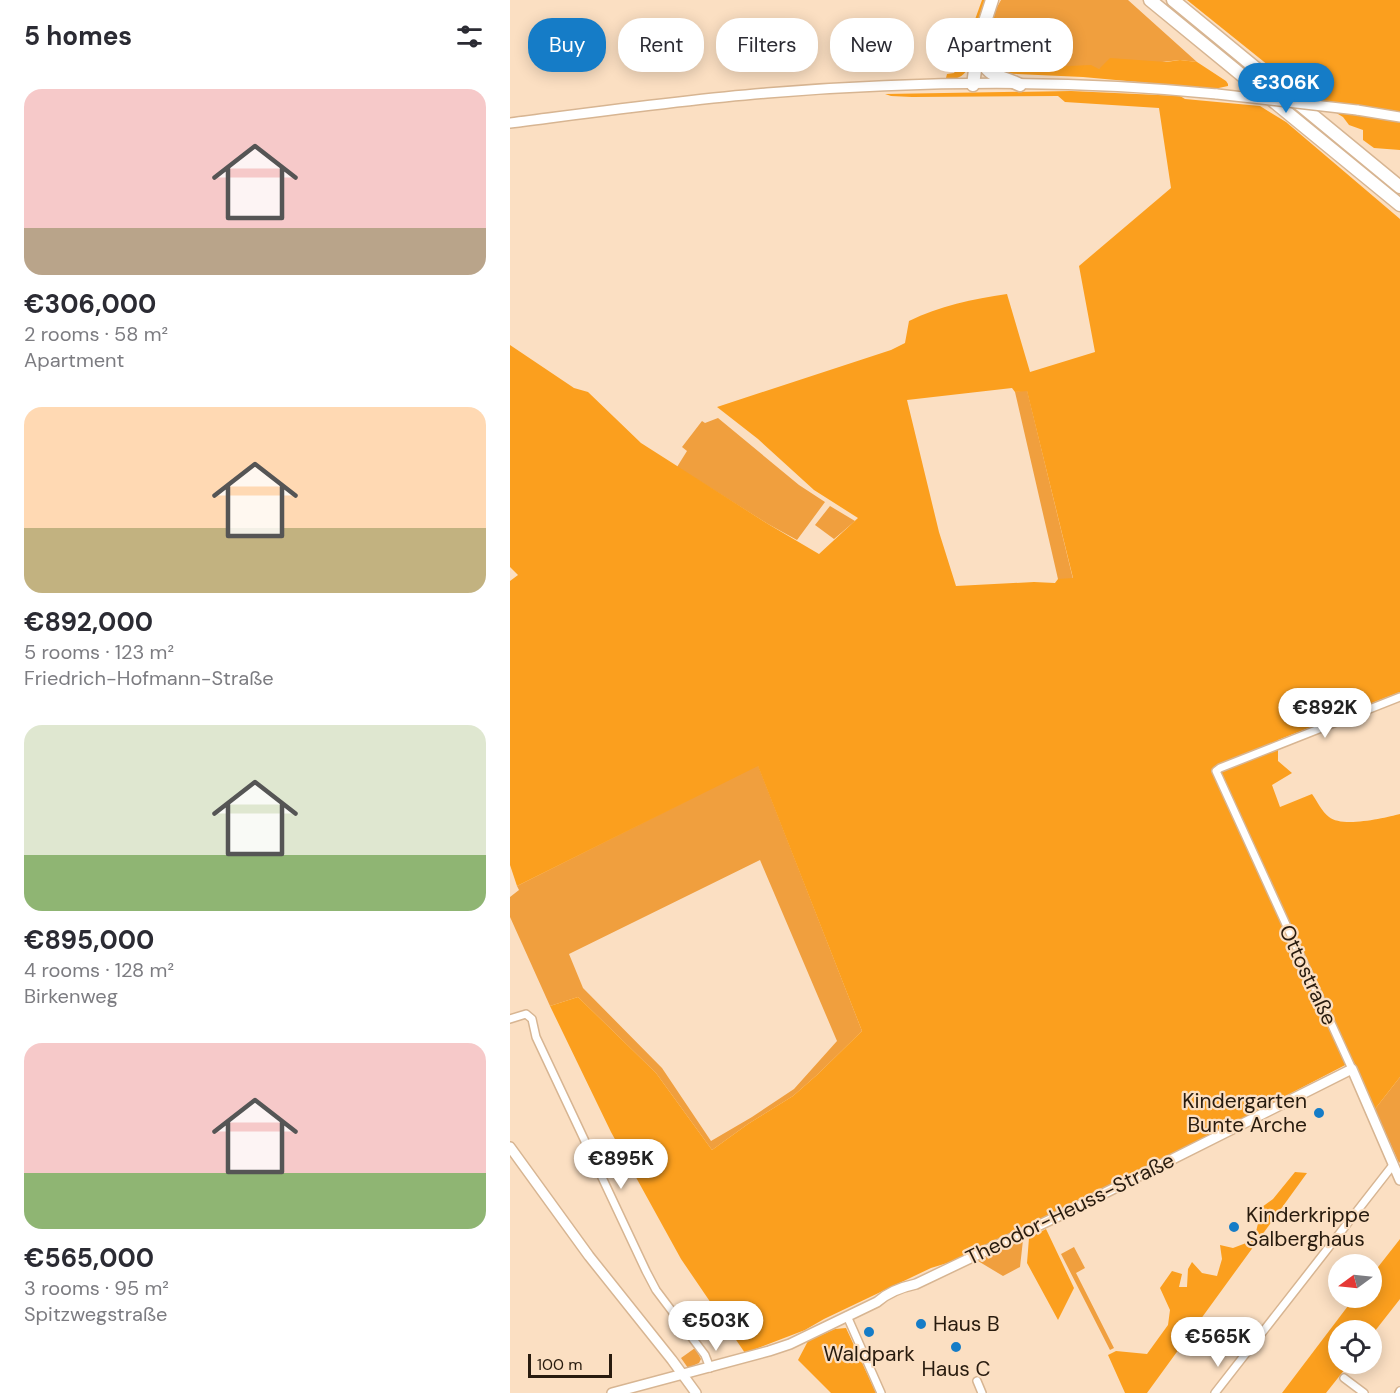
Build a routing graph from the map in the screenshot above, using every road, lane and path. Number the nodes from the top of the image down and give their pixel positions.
1 (992, 0) edge
2 (1150, 0) edge
3 (1173, 0) edge
4 (987, 18) edge
5 (975, 72) edge
6 (989, 72) edge
7 (1020, 84) junction
8 (973, 85) junction
9 (1400, 117) edge
10 (510, 123) edge
11 (1400, 187) edge
12 (1400, 205) edge
13 (1400, 697) edge
14 (510, 1018) edge
15 (1352, 1069) junction
16 (510, 1147) edge
17 (1394, 1165) junction
18 (1400, 1180) edge
19 (847, 1316) junction
20 (710, 1368) junction
21 (682, 1374) junction
22 (1344, 1378) dead end
23 (977, 1381) dead end
24 (612, 1393) edge
25 (696, 1393) edge
26 (881, 1393) edge
27 (982, 1393) edge
28 (1215, 1393) edge
29 (1364, 1393) edge

1 - 4 highway
2 - 12 highway
3 - 11 highway
5 - 8 highway
6 - 7 highway
7 - 8 main road
7 - 9 main road, bridge
8 - 10 main road
13 - 15 street, Ottostraße
14 - 20 street
15 - 17 main road, Ottostraße
15 - 19 main road, Theodor-Heuss-Straße
16 - 21 main road
17 - 18 main road, Ottostraße
17 - 28 street
19 - 20 main road, Theodor-Heuss-Straße
19 - 26 street
20 - 21 main road, Theodor-Heuss-Straße
21 - 24 main road, Theodor-Heuss-Straße
21 - 25 main road
22 - 29 street
23 - 27 street

